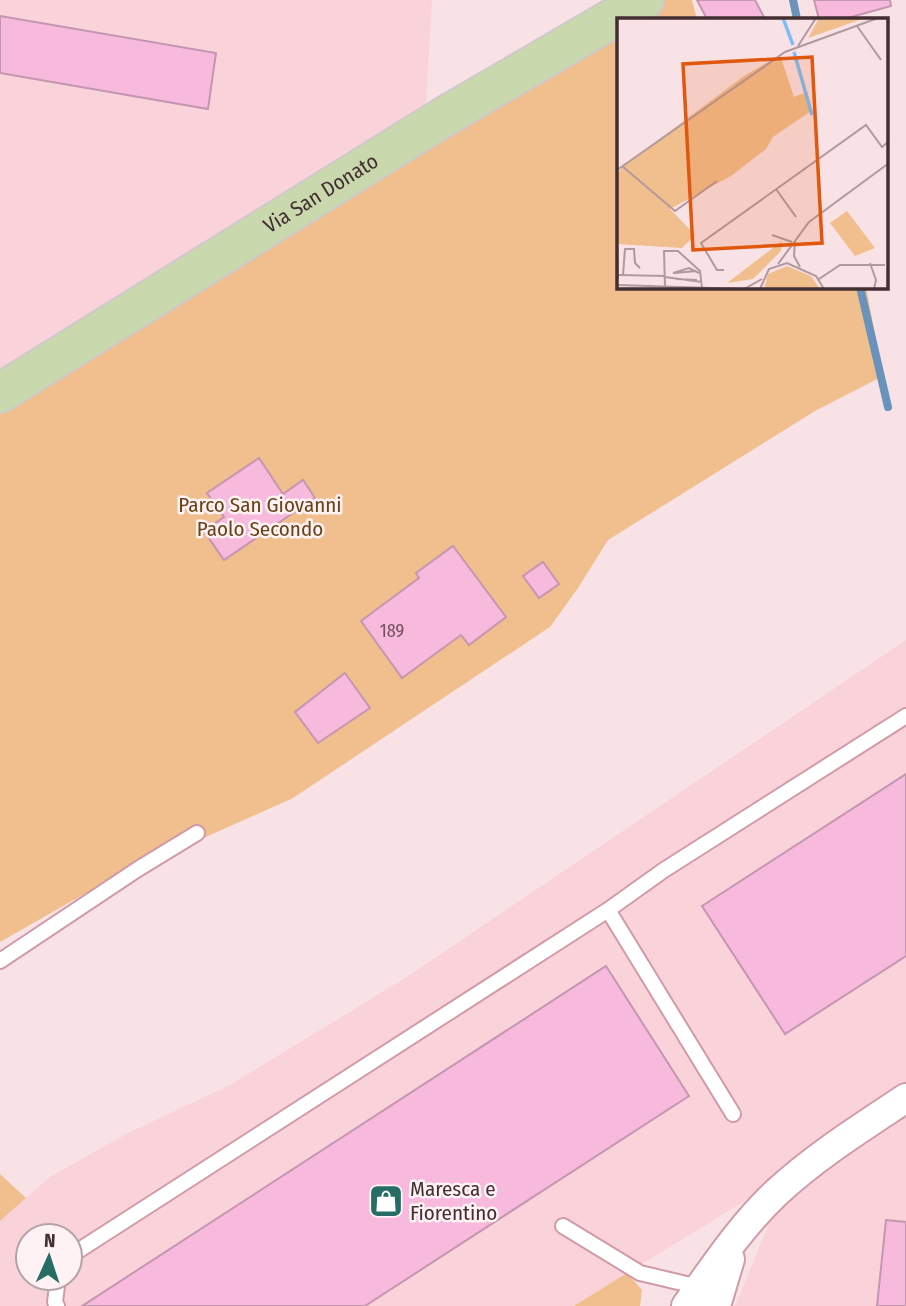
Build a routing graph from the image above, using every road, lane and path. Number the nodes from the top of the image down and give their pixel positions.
1 (644, 0) edge
2 (0, 393) edge
3 (906, 716) edge
4 (197, 833) dead end
5 (608, 910) junction
6 (0, 961) edge
7 (906, 1098) edge
8 (733, 1114) dead end
9 (563, 1226) dead end
10 (84, 1247) edge
11 (700, 1300) edge

1 - 2 main road, Via San Donato
3 - 5 lane
4 - 6 lane
5 - 8 lane
5 - 10 lane
7 - 11 street
9 - 11 lane

